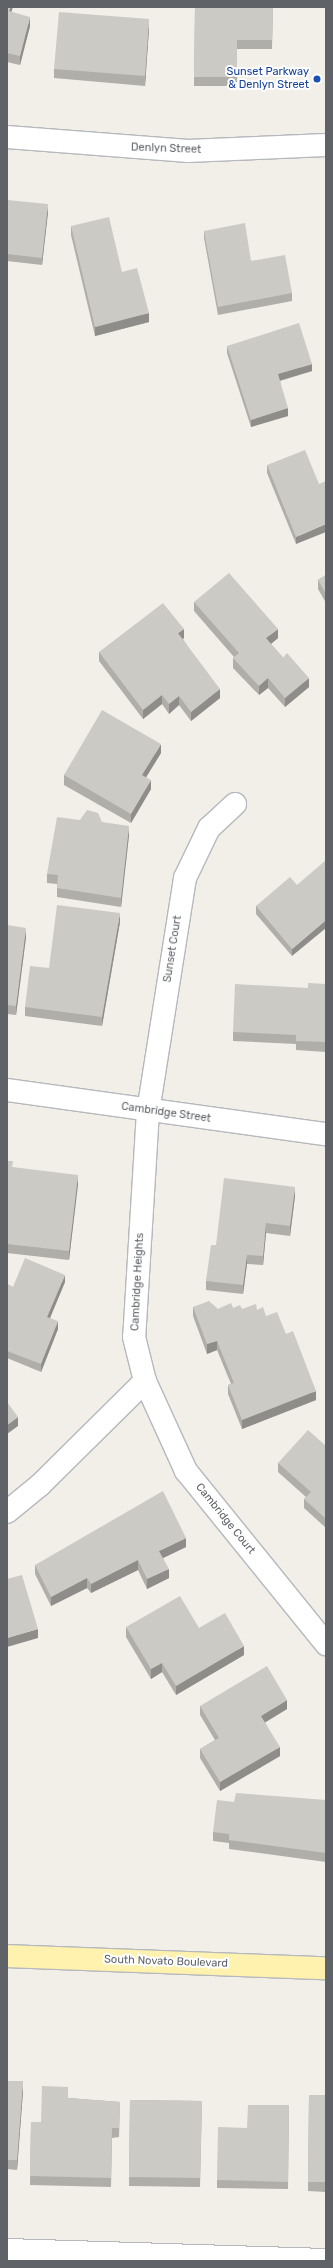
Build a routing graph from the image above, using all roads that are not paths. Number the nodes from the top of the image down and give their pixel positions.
1 (7, 137) edge
2 (326, 145) edge
3 (235, 804) dead end
4 (7, 1090) edge
5 (148, 1111) junction
6 (326, 1134) edge
7 (145, 1380) junction
8 (7, 1512) edge
9 (326, 1644) edge
10 (7, 1956) edge
11 (326, 1968) edge
12 (7, 2250) edge
13 (326, 2260) edge

1 - 2 street, Denlyn Street
3 - 5 street, Sunset Court
4 - 5 street, Cambridge Street
5 - 6 street, Cambridge Street
5 - 7 street, Cambridge Heights
7 - 8 street
7 - 9 street, Cambridge Court
10 - 11 main road, South Novato Boulevard
12 - 13 street

